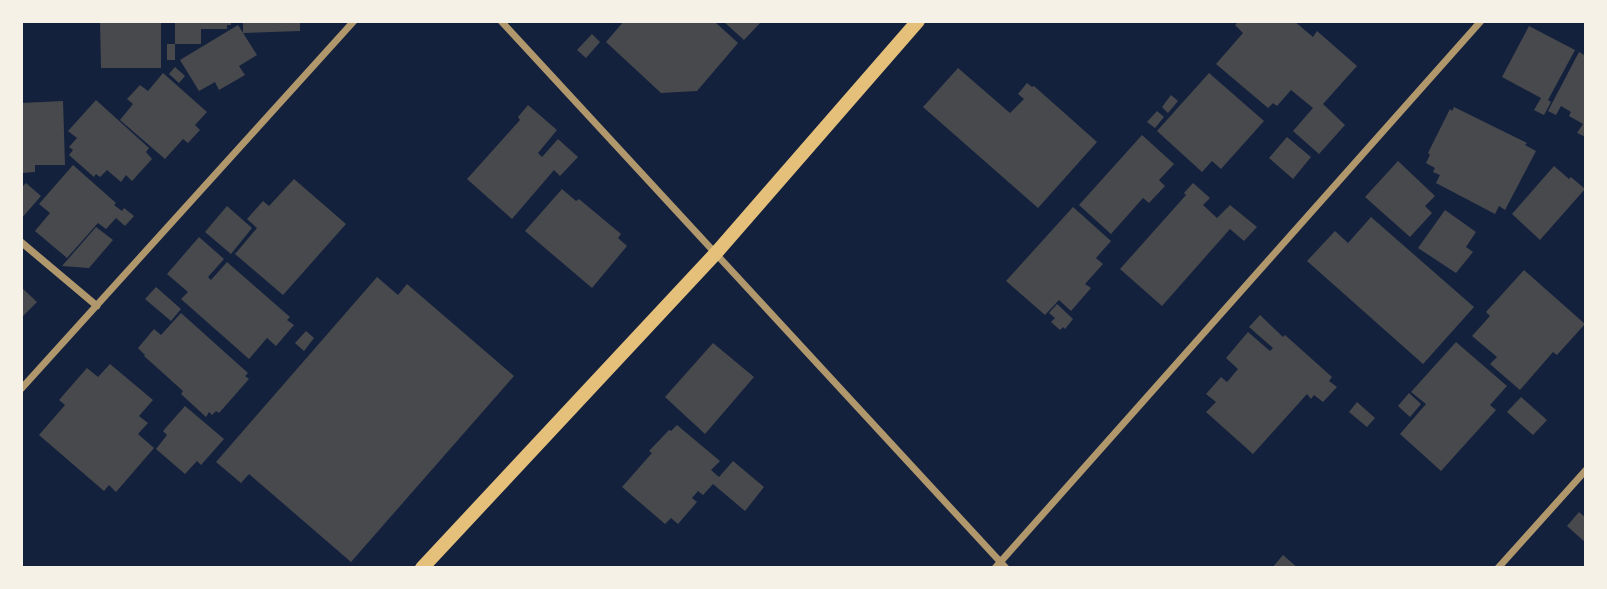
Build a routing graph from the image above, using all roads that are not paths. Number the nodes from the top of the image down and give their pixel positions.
1 (354, 21) edge
2 (501, 21) edge
3 (918, 21) edge
4 (1481, 21) edge
5 (21, 242) edge
6 (716, 253) junction
7 (97, 306) junction
8 (21, 389) edge
9 (1586, 470) edge
10 (1000, 566) edge
11 (422, 568) edge
12 (1498, 568) edge

1 - 7 street
2 - 6 street
3 - 6 main road
4 - 10 street
5 - 7 street
6 - 10 street
6 - 11 main road
7 - 8 street
9 - 12 street

